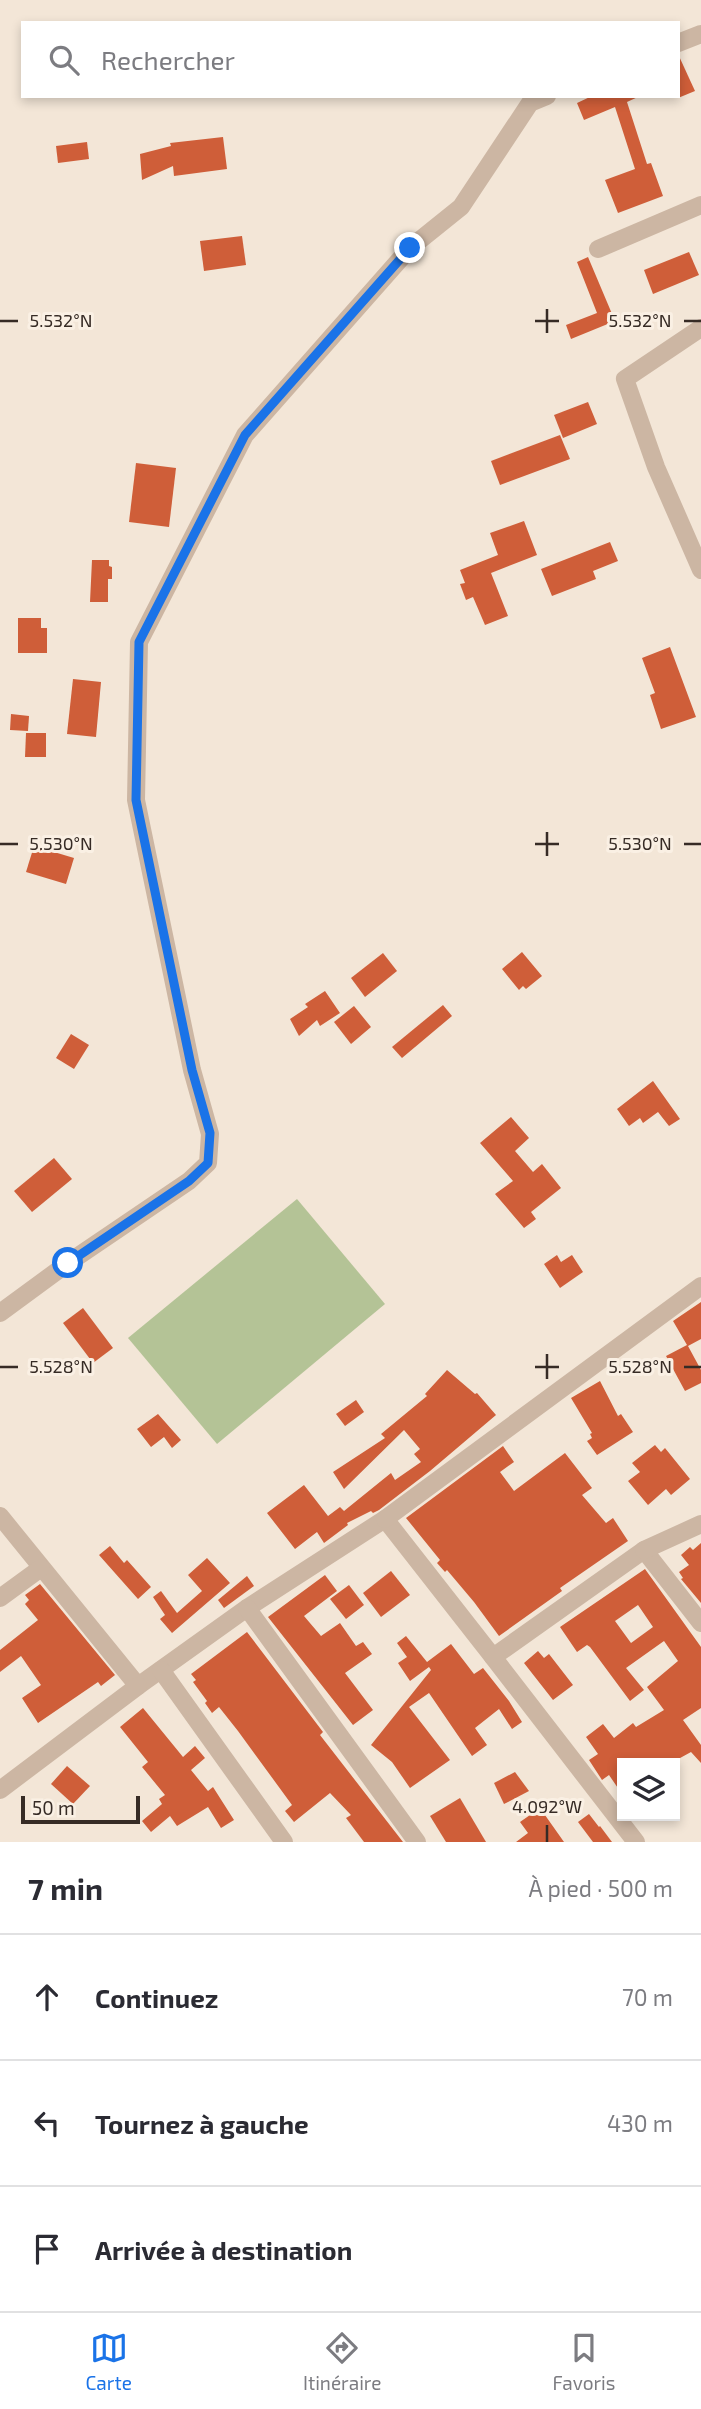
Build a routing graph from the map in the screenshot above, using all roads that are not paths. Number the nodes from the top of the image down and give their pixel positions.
1 (701, 34) edge
2 (680, 42) edge
3 (542, 98) edge
4 (701, 205) edge
5 (598, 249) dead end
6 (701, 328) edge
7 (701, 570) edge
8 (701, 1286) edge
9 (0, 1314) edge
10 (0, 1516) edge
11 (385, 1519) junction
12 (701, 1524) edge
13 (644, 1550) junction
14 (41, 1567) junction
15 (0, 1598) edge
16 (247, 1608) junction
17 (701, 1623) edge
18 (493, 1657) junction
19 (161, 1670) junction
20 (138, 1686) junction
21 (0, 1790) edge
22 (284, 1842) edge
23 (417, 1842) edge
24 (636, 1842) edge

1 - 2 street
3 - 9 street
4 - 5 street
6 - 7 street
8 - 11 street
10 - 14 street
11 - 16 street
11 - 18 street
12 - 13 street
13 - 17 street
13 - 18 street
14 - 15 street
14 - 20 street
16 - 19 street
16 - 23 street
18 - 24 street
19 - 20 street
19 - 22 street
20 - 21 street

